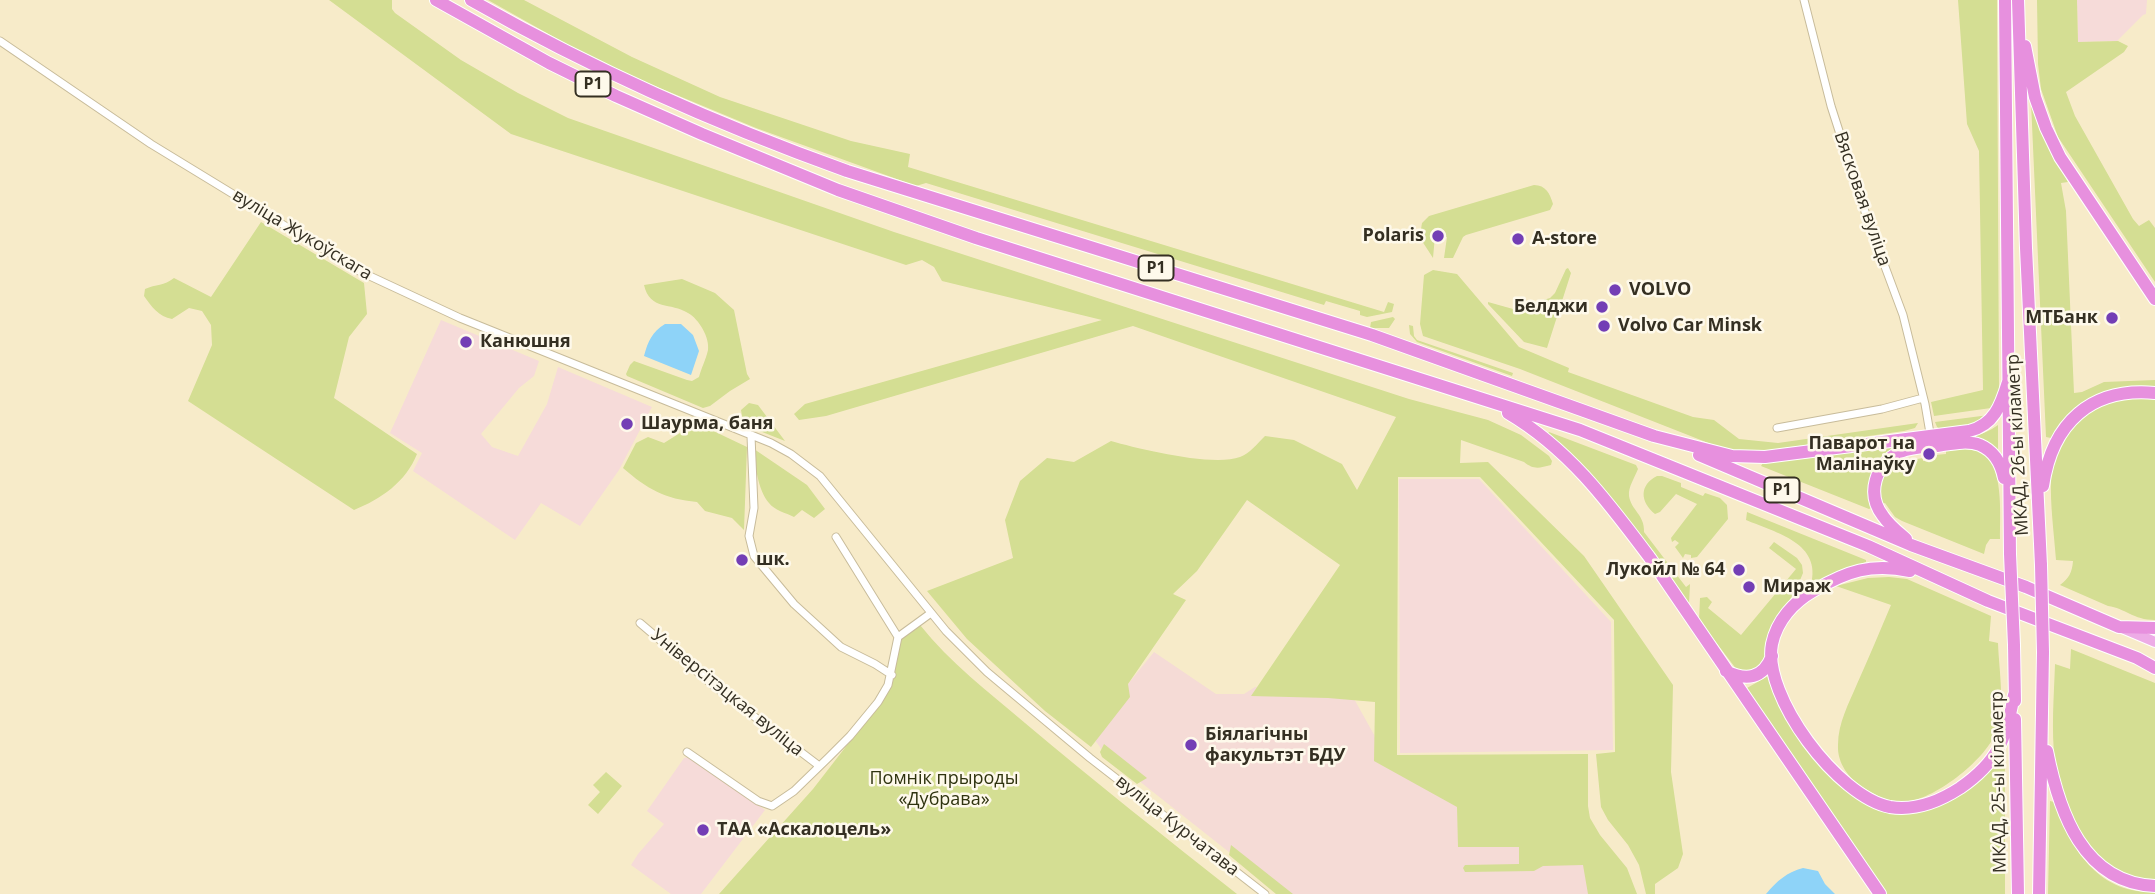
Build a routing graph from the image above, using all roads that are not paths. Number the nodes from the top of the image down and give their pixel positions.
1 (436, 0) edge
2 (471, 0) edge
3 (1804, 0) edge
4 (2014, 2) edge
5 (0, 41) edge
6 (2155, 299) edge
7 (2008, 382) junction
8 (2155, 393) edge
9 (1488, 401) junction
10 (1924, 401) junction
11 (1777, 428) dead end
12 (751, 436) junction
13 (1654, 436) junction
14 (1931, 442) junction
15 (2008, 499) junction
16 (2040, 524) junction
17 (836, 537) dead end
18 (1911, 545) junction
19 (1931, 575) junction
20 (931, 613) junction
21 (640, 623) dead end
22 (2119, 627) junction
23 (2155, 628) edge
24 (898, 637) junction
25 (2155, 642) edge
26 (1772, 656) junction
27 (2155, 666) edge
28 (2014, 669) joint
29 (1726, 671) junction
30 (892, 675) junction
31 (2014, 695) junction
32 (2043, 724) junction
33 (687, 752) dead end
34 (818, 765) junction
35 (2155, 886) edge
36 (1265, 894) edge
37 (1880, 894) edge
38 (2018, 894) edge
39 (2039, 894) edge

1 - 9 highway, Р1
2 - 13 highway, Р1
3 - 10 street, Вясковая вуліца
4 - 6 highway
4 - 7 highway, МКАД, 26-ы кіламетр
4 - 16 highway, МКАД, 26-ы кіламетр
5 - 12 street, вуліца Жукоўскага
7 - 14 highway
7 - 15 highway, МКАД, 26-ы кіламетр
8 - 16 highway
9 - 19 highway, Р1
9 - 29 highway
10 - 11 street
10 - 14 street, Вясковая вуліца
12 - 20 street, вуліца Жукоўскага
12 - 30 street
13 - 14 highway
13 - 18 highway, Р1
14 - 15 highway
14 - 18 highway
15 - 28 highway, МКАД, 26-ы кіламетр, bridge
16 - 32 highway, МКАД, 26-ы кіламетр, bridge
17 - 24 street
18 - 22 highway, Р1
19 - 26 highway
19 - 27 highway, Р1
20 - 24 street
20 - 36 street, вуліца Курчатава
21 - 34 street, Універсітэцкая вуліца
22 - 23 highway
22 - 25 main road, Р1
24 - 30 street
26 - 29 highway
26 - 31 highway
28 - 31 highway, МКАД, 25-ы кіламетр
29 - 37 highway
30 - 34 street
31 - 38 highway, МКАД, 25-ы кіламетр
32 - 35 highway
32 - 39 highway
33 - 34 street, Універсітэцкая вуліца

